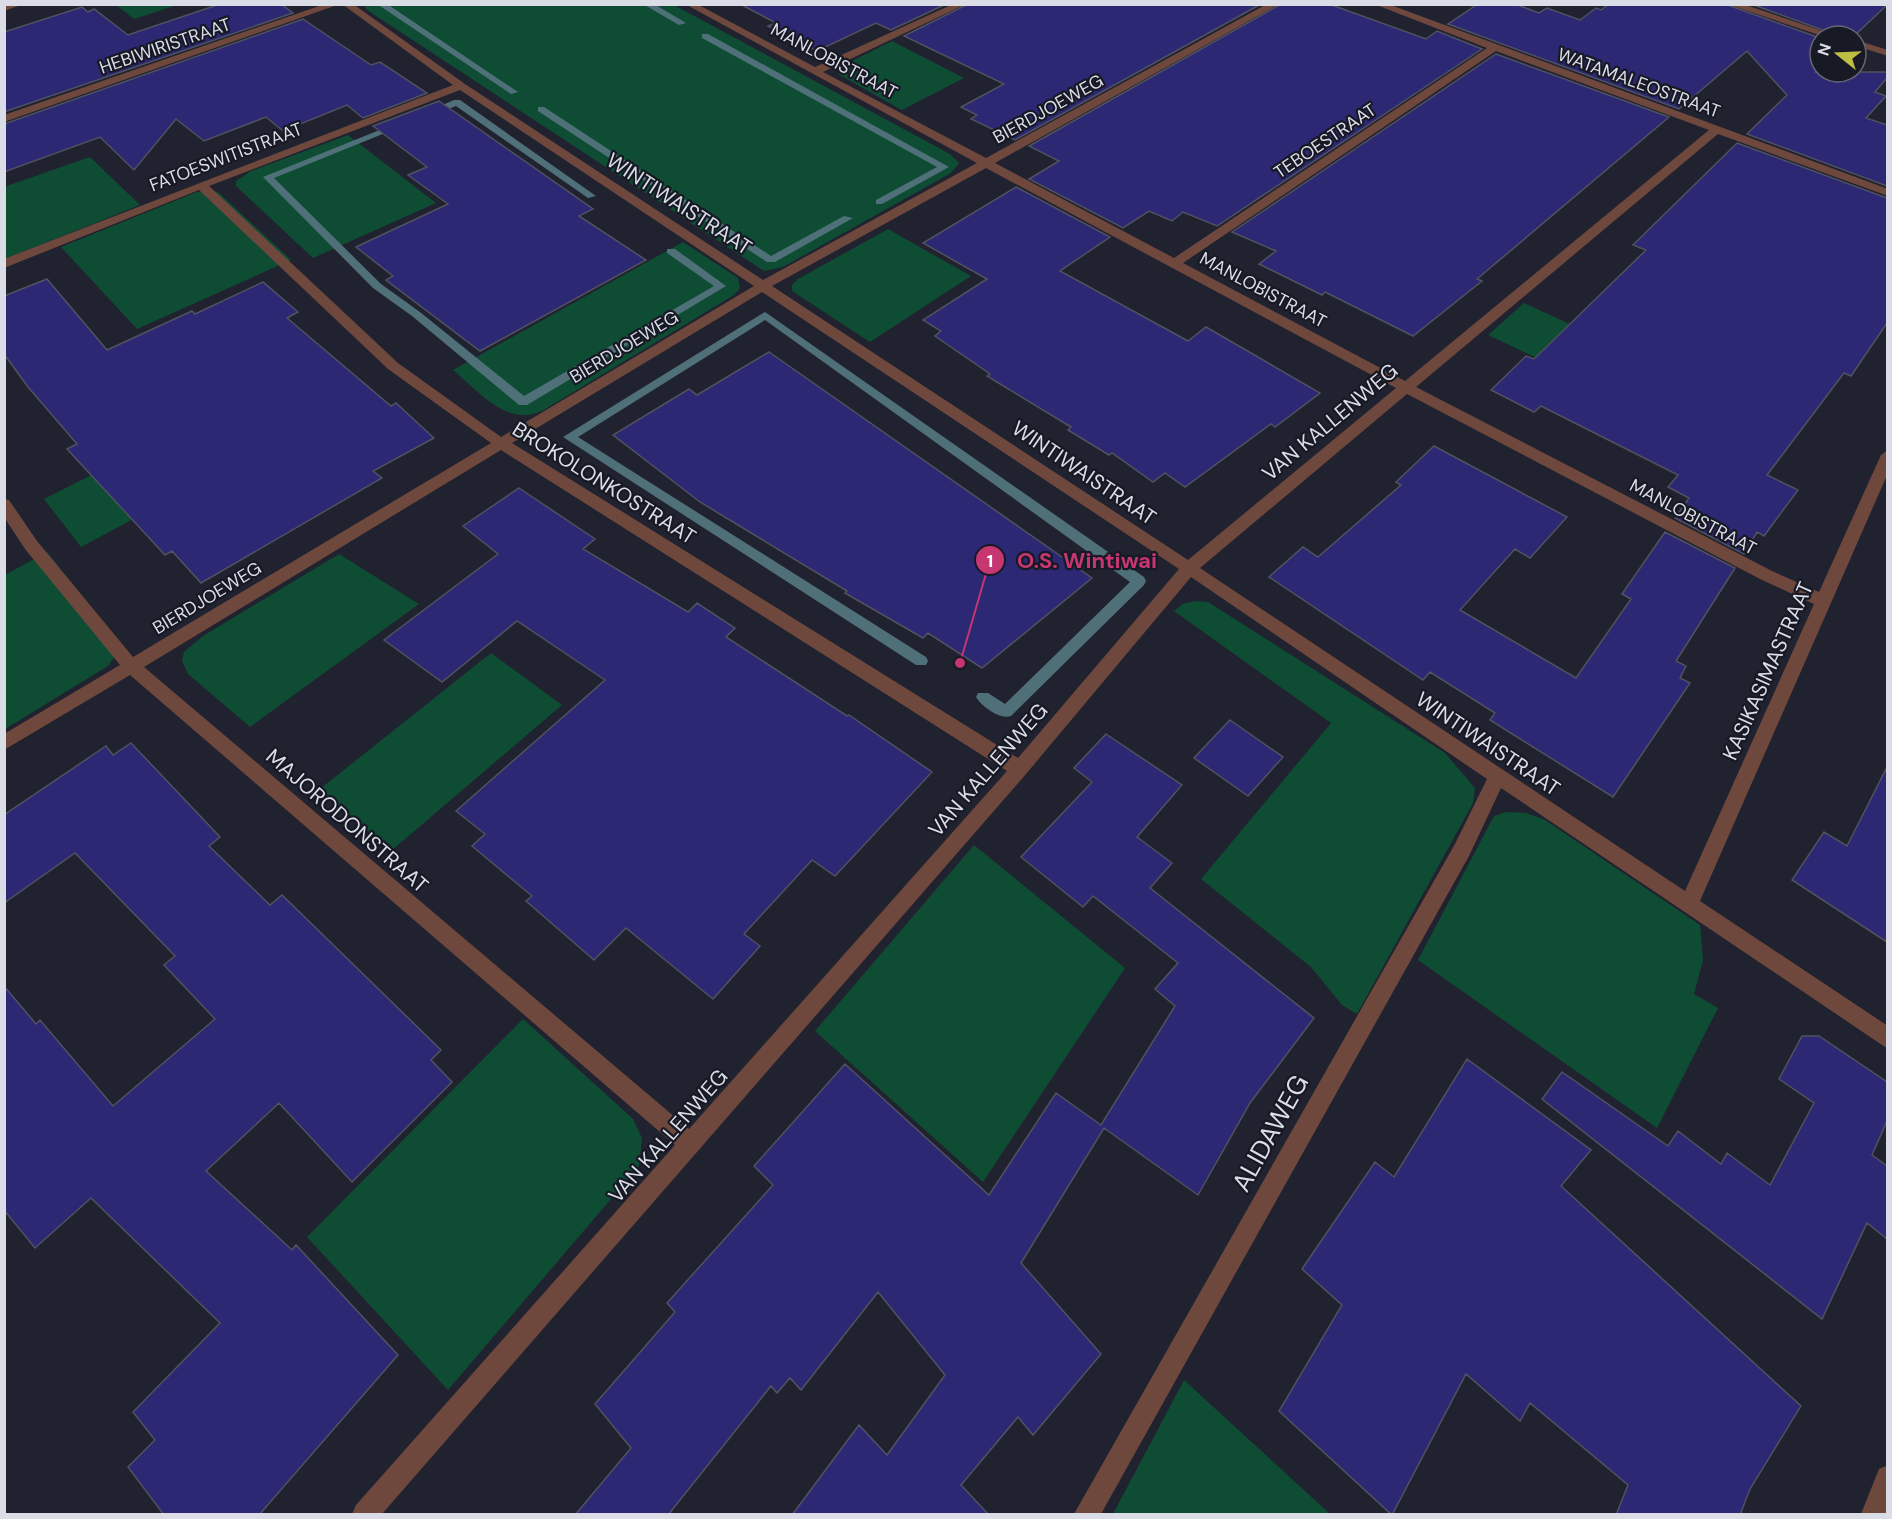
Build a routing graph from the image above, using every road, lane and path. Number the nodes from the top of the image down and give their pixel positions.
1 (15, 4) edge
2 (336, 4) edge
3 (346, 4) edge
4 (689, 4) edge
5 (962, 4) edge
6 (1275, 4) edge
7 (1378, 4) edge
8 (1731, 4) edge
9 (4, 8) edge
10 (1808, 28) edge
11 (1868, 47) edge
12 (1494, 48) junction
13 (1887, 53) edge
14 (816, 71) junction
15 (461, 86) junction
16 (4, 119) edge
17 (1717, 129) junction
18 (986, 163) junction
19 (201, 185) junction
20 (1887, 193) edge
21 (1175, 263) junction
22 (4, 264) edge
23 (764, 285) junction
24 (1407, 388) junction
25 (499, 442) junction
26 (1887, 455) edge
27 (4, 504) edge
28 (1189, 568) junction
29 (1823, 601) junction
30 (130, 665) junction
31 (4, 743) edge
32 (1020, 769) junction
33 (1497, 776) junction
34 (1689, 905) junction
35 (1887, 1039) edge
36 (690, 1144) junction
37 (1887, 1478) edge
38 (365, 1515) edge
39 (1087, 1515) edge
40 (1874, 1515) edge

1 - 9 street
2 - 16 street, HEBIWIRISTRAAT
3 - 15 street, WINTIWAISTRAAT
4 - 14 street, MANLOBISTRAAT
5 - 14 street
6 - 18 street, BIERDJOEWEG
7 - 12 street, WATAMALEOSTRAAT
8 - 10 street
11 - 13 street
12 - 17 street, WATAMALEOSTRAAT
12 - 21 street, TEBOESTRAAT
14 - 18 street, MANLOBISTRAAT
15 - 19 street, FATOESWITISTRAAT
15 - 23 street, WINTIWAISTRAAT
17 - 20 street, WATAMALEOSTRAAT
17 - 24 street, VAN KALLENWEG
18 - 21 street, MANLOBISTRAAT
18 - 23 street, BIERDJOEWEG
19 - 22 street, FATOESWITISTRAAT
19 - 25 street, BROKOLONKOSTRAAT
21 - 24 street, MANLOBISTRAAT
23 - 25 street, BIERDJOEWEG
23 - 28 street, WINTIWAISTRAAT
24 - 28 street, VAN KALLENWEG
24 - 29 street, MANLOBISTRAAT
25 - 30 street, BIERDJOEWEG
25 - 32 street, BROKOLONKOSTRAAT
26 - 29 street, KASIKASIMASTRAAT
27 - 30 street, MAJORODONSTRAAT
28 - 32 street, VAN KALLENWEG
28 - 33 street, WINTIWAISTRAAT
29 - 34 street, KASIKASIMASTRAAT
30 - 31 street, BIERDJOEWEG
30 - 36 street, MAJORODONSTRAAT
32 - 36 street, VAN KALLENWEG
33 - 34 street, WINTIWAISTRAAT
33 - 39 street, ALIDAWEG
34 - 35 street, WINTIWAISTRAAT
36 - 38 street, VAN KALLENWEG
37 - 40 street

